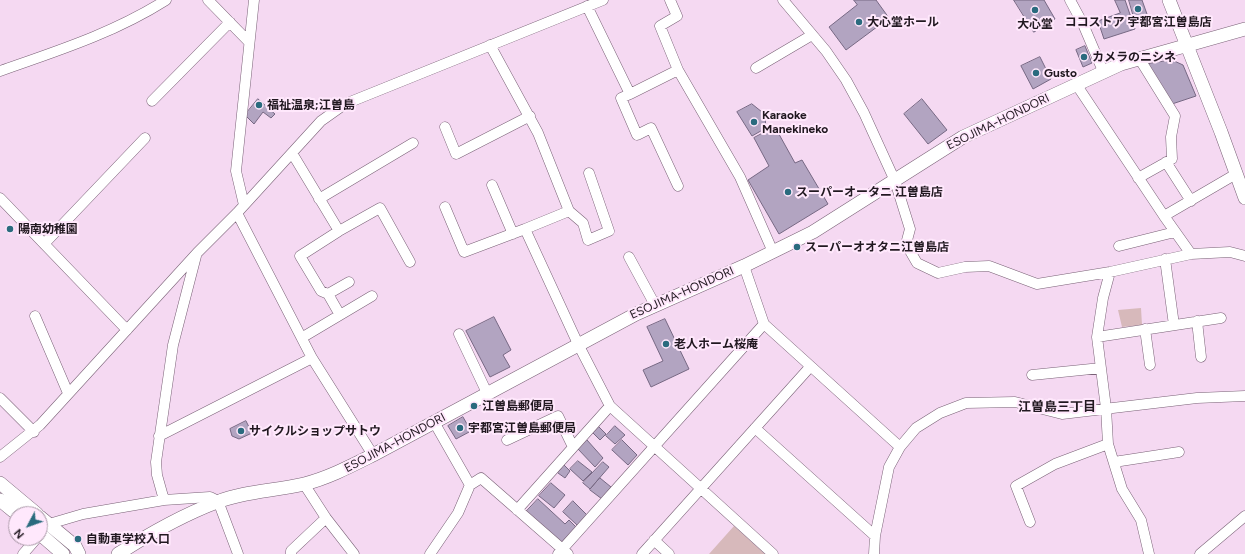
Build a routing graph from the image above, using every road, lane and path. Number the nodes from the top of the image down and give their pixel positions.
1 (166, 0) edge
2 (208, 0) edge
3 (254, 0) edge
4 (603, 0) edge
5 (670, 0) edge
6 (783, 0) edge
7 (1070, 0) edge
8 (1169, 0) edge
9 (587, 6) junction
10 (230, 22) junction
11 (1245, 29) edge
12 (812, 35) junction
13 (249, 42) junction
14 (1187, 45) junction
15 (490, 46) junction
16 (1139, 58) junction
17 (756, 68) dead end
18 (678, 70) junction
19 (0, 71) edge
20 (1103, 71) junction
21 (1076, 84) junction
22 (630, 94) junction
23 (152, 101) dead end
24 (530, 116) junction
25 (445, 127) dead end
26 (145, 138) dead end
27 (413, 143) dead end
28 (292, 153) junction
29 (1166, 162) junction
30 (589, 173) dead end
31 (1236, 174) junction
32 (1138, 178) junction
33 (895, 180) junction
34 (492, 185) dead end
35 (678, 186) dead end
36 (0, 198) edge
37 (1245, 198) edge
38 (319, 199) junction
39 (1191, 200) junction
40 (445, 207) dead end
41 (241, 209) junction
42 (569, 212) junction
43 (1164, 216) junction
44 (525, 229) junction
45 (339, 231) junction
46 (1175, 232) junction
47 (513, 234) junction
48 (44, 244) junction
49 (1119, 246) dead end
50 (774, 252) junction
51 (197, 253) junction
52 (1191, 254) junction
53 (1245, 256) edge
54 (629, 257) dead end
55 (1165, 259) junction
56 (410, 262) dead end
57 (744, 266) junction
58 (1110, 272) junction
59 (349, 282) dead end
60 (328, 294) junction
61 (372, 296) dead end
62 (655, 305) junction
63 (340, 315) junction
64 (35, 316) dead end
65 (1221, 318) dead end
66 (1197, 321) junction
67 (764, 324) junction
68 (1174, 325) junction
69 (1145, 329) junction
70 (127, 330) junction
71 (460, 334) dead end
72 (302, 337) junction
73 (1097, 337) junction
74 (578, 344) junction
75 (1201, 357) dead end
76 (312, 358) junction
77 (1150, 365) dead end
78 (810, 367) junction
79 (1101, 368) junction
80 (1032, 375) dead end
81 (68, 393) junction
82 (487, 393) junction
83 (1245, 396) edge
84 (0, 398) edge
85 (610, 406) junction
86 (1106, 408) junction
87 (434, 422) junction
88 (755, 428) junction
89 (34, 432) junction
90 (159, 436) junction
91 (507, 440) dead end
92 (1108, 444) junction
93 (573, 447) junction
94 (655, 448) junction
95 (900, 448) junction
96 (1179, 452) dead end
97 (374, 455) junction
98 (0, 457) edge
99 (1114, 462) junction
100 (0, 483) edge
101 (304, 484) junction
102 (470, 485) junction
103 (701, 489) junction
104 (0, 500) edge
105 (164, 500) junction
106 (218, 501) junction
107 (27, 506) edge
108 (8, 507) edge
109 (517, 510) junction
110 (1245, 516) edge
111 (326, 518) junction
112 (48, 520) edge
113 (1030, 522) dead end
114 (48, 524) edge
115 (875, 536) junction
116 (654, 540) junction
117 (48, 541) edge
118 (30, 546) edge
119 (563, 553) edge
120 (23, 554) edge
121 (63, 554) edge
122 (79, 554) edge
123 (118, 554) edge
124 (238, 554) edge
125 (291, 554) edge
126 (354, 554) edge
127 (430, 554) edge
128 (642, 554) edge
129 (669, 554) edge
130 (773, 554) edge
131 (874, 554) edge
132 (1149, 554) edge
133 (1200, 554) edge

1 - 19 street
2 - 10 street
3 - 13 street
4 - 9 street
5 - 18 street
6 - 12 street
7 - 20 street
8 - 14 street
9 - 15 street
9 - 22 street
10 - 13 street
10 - 23 street
11 - 14 street, ESOJIMA-HONDORI
12 - 17 street
12 - 33 street
13 - 41 street
14 - 16 street, ESOJIMA-HONDORI
14 - 31 street
15 - 24 street
15 - 28 street
16 - 20 street, ESOJIMA-HONDORI
16 - 29 street
18 - 22 street
18 - 50 street
20 - 21 street, ESOJIMA-HONDORI
21 - 32 street
21 - 33 street, ESOJIMA-HONDORI
22 - 35 street
24 - 25 street
24 - 42 street
26 - 48 street
27 - 38 street
28 - 38 street
28 - 41 street
29 - 32 street
29 - 39 street
30 - 42 street
31 - 37 street
31 - 39 street
32 - 43 street
33 - 50 street, ESOJIMA-HONDORI
33 - 58 street
34 - 47 street
36 - 48 street
38 - 45 street
39 - 43 street
40 - 47 street
41 - 51 street
41 - 72 street
42 - 44 street
43 - 46 street
44 - 47 street
44 - 74 street
45 - 56 street
45 - 60 street
46 - 49 street
46 - 52 street
48 - 70 street
50 - 57 street, ESOJIMA-HONDORI
51 - 70 street
51 - 90 street
52 - 53 street
52 - 55 street
54 - 62 street
55 - 58 street
55 - 68 street
57 - 62 street, ESOJIMA-HONDORI
57 - 67 street
58 - 73 street
59 - 60 street
60 - 63 street
61 - 63 street
62 - 74 street, ESOJIMA-HONDORI
63 - 72 street
64 - 81 street
65 - 66 street
66 - 68 street
66 - 75 street
67 - 78 street
67 - 94 street
68 - 69 street
69 - 73 street
69 - 77 street
70 - 81 street
71 - 82 street
72 - 76 street
73 - 79 street
74 - 82 street, ESOJIMA-HONDORI
74 - 85 street
76 - 90 street
76 - 97 street
78 - 88 street
78 - 95 street
79 - 80 street
79 - 86 street
81 - 89 street
82 - 87 street, ESOJIMA-HONDORI
83 - 86 street
84 - 89 street
85 - 93 street
85 - 94 street
86 - 92 street
86 - 95 street
87 - 97 street, ESOJIMA-HONDORI
87 - 102 street
88 - 103 street
88 - 115 street
89 - 98 street
90 - 105 street
91 - 93 street
92 - 99 street
92 - 113 street
93 - 109 street
94 - 103 street
94 - 119 street
95 - 115 street
96 - 99 street
97 - 101 street, ESOJIMA-HONDORI
99 - 132 street
100 - 107 street
101 - 106 street, ESOJIMA-HONDORI
101 - 111 street
102 - 109 street
102 - 127 street
103 - 116 street
103 - 130 street
104 - 108 street
105 - 106 street
105 - 112 street
106 - 123 street, ESOJIMA-HONDORI
106 - 124 street
109 - 119 street
110 - 133 street
111 - 125 street
111 - 126 street
114 - 122 street
115 - 131 street
116 - 128 street
116 - 129 street
117 - 121 street
118 - 120 street

